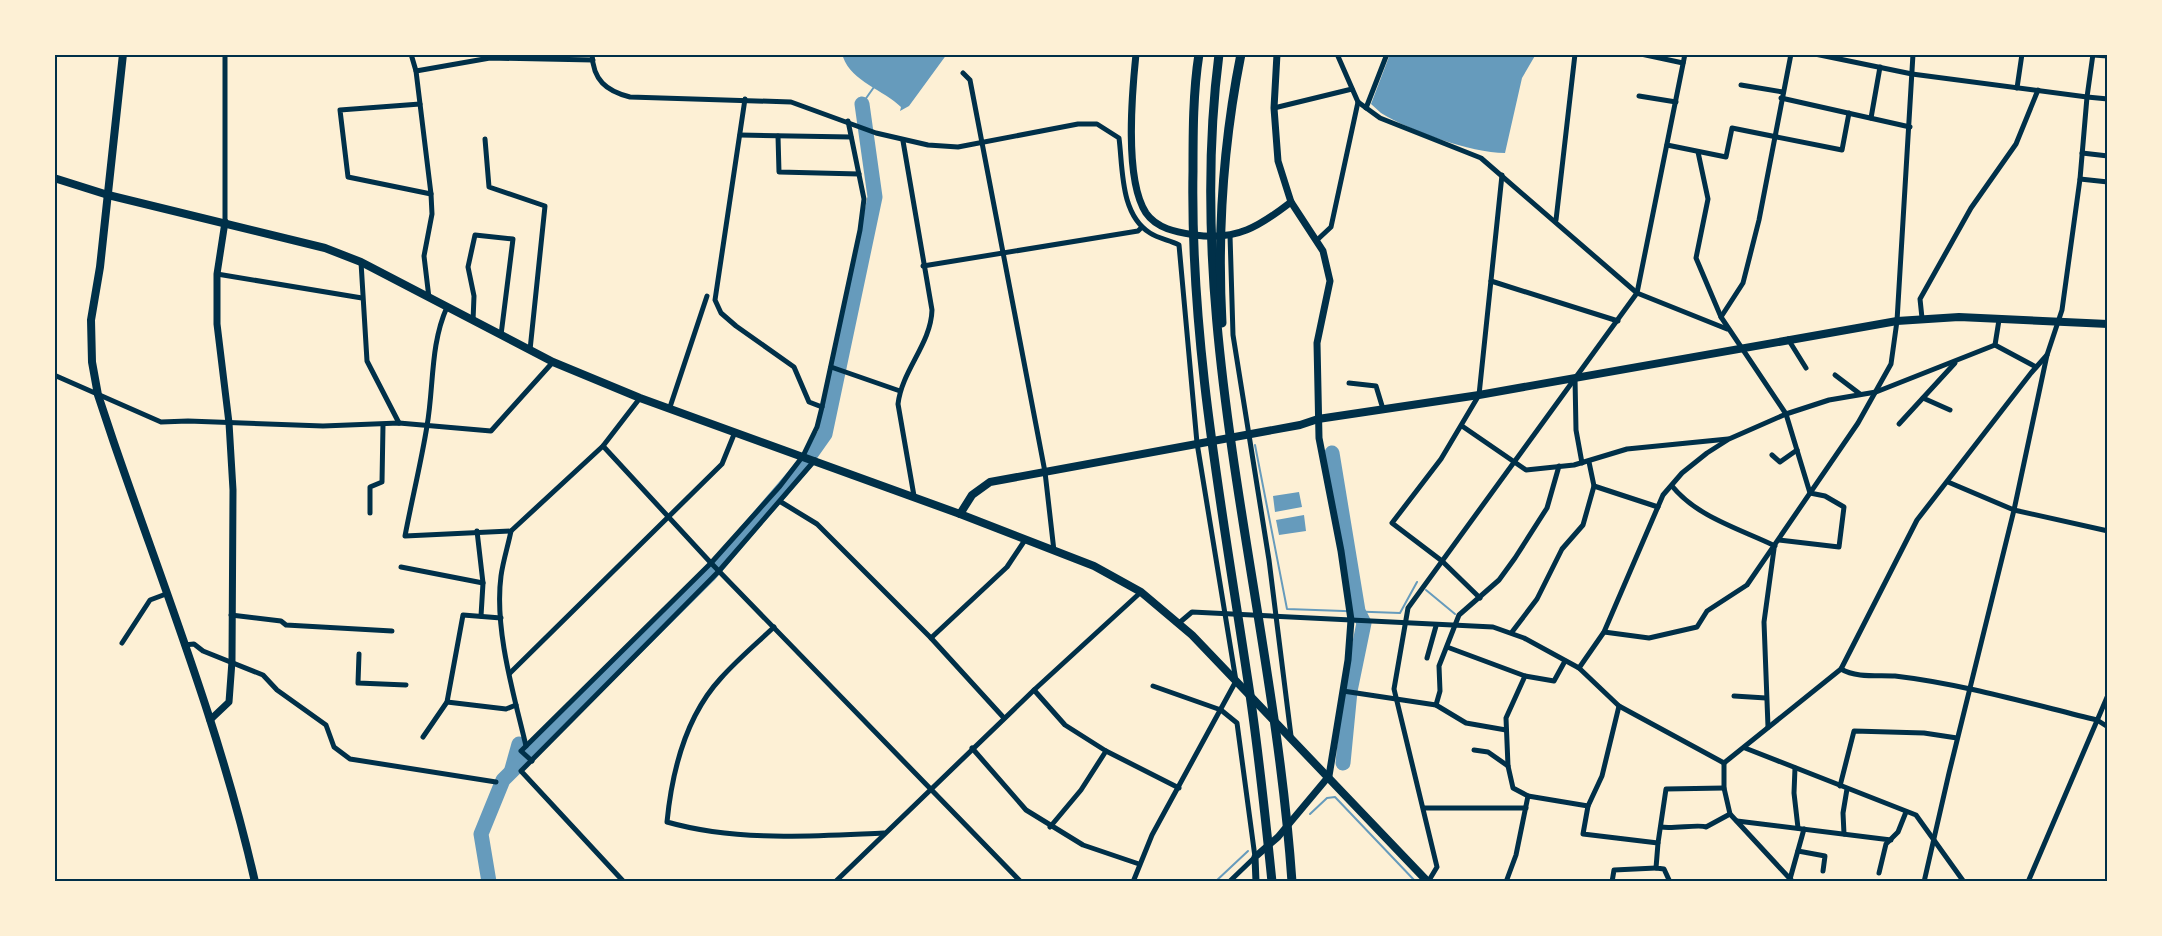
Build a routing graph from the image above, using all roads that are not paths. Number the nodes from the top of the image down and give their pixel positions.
1 (123, 54) edge
2 (225, 54) edge
3 (411, 54) edge
4 (1137, 54) edge
5 (1199, 54) edge
6 (1219, 54) edge
7 (1241, 54) edge
8 (1277, 54) edge
9 (1337, 54) edge
10 (1387, 54) edge
11 (1575, 54) edge
12 (1641, 54) edge
13 (1685, 54) edge
14 (1791, 54) edge
15 (1815, 54) edge
16 (1913, 54) edge
17 (2022, 54) edge
18 (2093, 54) edge
19 (2108, 56) edge
20 (593, 57) edge
21 (1844, 57) edge
22 (1683, 63) junction
23 (1880, 67) junction
24 (416, 71) junction
25 (963, 73) dead end
26 (1912, 74) junction
27 (1740, 85) dead end
28 (2017, 88) junction
29 (1352, 89) junction
30 (2038, 90) junction
31 (1783, 92) junction
32 (1639, 96) dead end
33 (2087, 97) junction
34 (1781, 98) junction
35 (745, 99) junction
36 (2108, 99) edge
37 (1358, 102) junction
38 (1676, 102) junction
39 (420, 104) junction
40 (1274, 108) junction
41 (1366, 108) junction
42 (1849, 113) junction
43 (1871, 118) junction
44 (848, 121) junction
45 (1910, 127) junction
46 (740, 135) junction
47 (778, 136) junction
48 (1774, 136) junction
49 (851, 137) junction
50 (485, 139) dead end
51 (903, 141) junction
52 (981, 143) junction
53 (1667, 144) junction
54 (1698, 152) junction
55 (2082, 153) junction
56 (2108, 156) edge
57 (859, 174) junction
58 (1502, 175) junction
59 (54, 178) edge
60 (2080, 179) junction
61 (2108, 182) edge
62 (431, 194) junction
63 (108, 195) junction
64 (1216, 201) junction
65 (1291, 202) junction
66 (1556, 220) junction
67 (225, 222) junction
68 (1142, 227) junction
69 (1230, 236) junction
70 (1316, 240) junction
71 (1001, 253) junction
72 (361, 262) junction
73 (923, 266) junction
74 (217, 274) junction
75 (1491, 281) junction
76 (1637, 293) junction
77 (707, 296) dead end
78 (362, 298) junction
79 (429, 298) junction
80 (447, 307) junction
81 (1721, 317) junction
82 (1922, 318) junction
83 (1999, 320) junction
84 (473, 321) junction
85 (1617, 321) junction
86 (1897, 321) junction
87 (2059, 323) junction
88 (2108, 324) edge
89 (1727, 329) junction
90 (501, 335) junction
91 (1788, 339) junction
92 (1995, 345) junction
93 (1740, 347) junction
94 (530, 350) junction
95 (2047, 356) junction
96 (1957, 360) junction
97 (553, 362) junction
98 (831, 367) junction
99 (1806, 368) dead end
100 (2036, 368) junction
101 (54, 375) edge
102 (1834, 375) dead end
103 (1575, 378) junction
104 (1349, 383) dead end
105 (900, 391) junction
106 (1876, 392) junction
107 (1479, 394) junction
108 (98, 395) junction
109 (1860, 395) junction
110 (640, 398) junction
111 (1923, 398) junction
112 (670, 407) junction
113 (822, 407) junction
114 (1383, 409) junction
115 (1950, 410) dead end
116 (1786, 414) junction
117 (1318, 419) junction
118 (229, 423) junction
119 (399, 423) junction
120 (427, 424) junction
121 (1899, 424) dead end
122 (383, 425) junction
123 (1462, 426) junction
124 (735, 432) junction
125 (1250, 433) junction
126 (1729, 439) junction
127 (1197, 443) junction
128 (603, 446) junction
129 (1797, 450) junction
130 (1772, 455) dead end
131 (803, 456) junction
132 (815, 460) junction
133 (1586, 462) junction
134 (1515, 463) junction
135 (1559, 466) junction
136 (1045, 472) junction
137 (1948, 482) junction
138 (1594, 486) junction
139 (1672, 486) junction
140 (1810, 493) junction
141 (914, 496) junction
142 (781, 502) junction
143 (1658, 507) junction
144 (2014, 510) junction
145 (370, 513) dead end
146 (960, 514) junction
147 (668, 518) junction
148 (477, 531) junction
149 (511, 531) junction
150 (2108, 531) edge
151 (1025, 540) junction
152 (1776, 545) junction
153 (1054, 551) junction
154 (1442, 561) junction
155 (711, 563) junction
156 (401, 567) dead end
157 (719, 571) junction
158 (483, 583) junction
159 (1141, 592) junction
160 (166, 594) junction
161 (1480, 598) junction
162 (1223, 614) junction
163 (231, 615) junction
164 (481, 616) junction
165 (1275, 617) junction
166 (501, 618) junction
167 (1351, 620) junction
168 (1179, 622) junction
169 (1405, 623) junction
170 (1436, 626) junction
171 (1454, 626) junction
172 (774, 627) junction
173 (392, 631) dead end
174 (1512, 632) junction
175 (1604, 632) junction
176 (931, 638) junction
177 (122, 643) dead end
178 (184, 645) junction
179 (1447, 647) junction
180 (358, 654) dead end
181 (1428, 658) dead end
182 (232, 661) junction
183 (1565, 661) junction
184 (1579, 668) junction
185 (1841, 669) junction
186 (510, 673) junction
187 (1525, 676) junction
188 (1236, 681) junction
189 (406, 685) dead end
190 (1153, 686) dead end
191 (1969, 689) junction
192 (1034, 690) junction
193 (1345, 692) junction
194 (2108, 695) edge
195 (1734, 696) dead end
196 (1396, 698) junction
197 (1766, 698) junction
198 (447, 702) junction
199 (516, 705) junction
200 (1436, 705) junction
201 (1619, 706) junction
202 (1221, 710) junction
203 (1004, 718) junction
204 (210, 720) junction
205 (2097, 720) junction
206 (1768, 727) junction
207 (2108, 727) edge
208 (1506, 730) junction
209 (1291, 736) junction
210 (423, 737) dead end
211 (1957, 738) junction
212 (526, 746) junction
213 (972, 748) junction
214 (1745, 748) junction
215 (1474, 750) dead end
216 (1106, 751) junction
217 (532, 761) junction
218 (1724, 763) junction
219 (1508, 766) junction
220 (1795, 768) junction
221 (1329, 776) junction
222 (496, 782) dead end
223 (1840, 786) junction
224 (1179, 788) junction
225 (1724, 788) junction
226 (1847, 789) junction
227 (929, 790) junction
228 (1528, 796) junction
229 (1588, 806) junction
230 (1424, 807) junction
231 (1526, 808) junction
232 (1906, 812) junction
233 (1730, 814) junction
234 (1737, 821) junction
235 (1050, 827) junction
236 (1661, 827) junction
237 (1798, 828) junction
238 (1804, 829) junction
239 (884, 833) junction
240 (1844, 834) junction
241 (1934, 838) junction
242 (1891, 840) junction
243 (1658, 843) junction
244 (1798, 851) junction
245 (1255, 857) junction
246 (1139, 864) junction
247 (1656, 868) junction
248 (1823, 871) dead end
249 (1879, 873) dead end
250 (1792, 880) edge
251 (255, 882) edge
252 (624, 882) edge
253 (835, 882) edge
254 (1021, 882) edge
255 (1133, 882) edge
256 (1229, 882) edge
257 (1257, 882) edge
258 (1272, 882) edge
259 (1292, 882) edge
260 (1428, 882) edge
261 (1506, 882) edge
262 (1612, 882) edge
263 (1670, 882) edge
264 (1924, 882) edge
265 (1964, 882) edge
266 (2028, 882) edge

1 - 63 main road
2 - 67 street
3 - 24 street
4 - 69 street
5 - 258 highway
6 - 64 highway
7 - 64 highway
8 - 40 street
9 - 29 street
10 - 41 street
11 - 66 street
12 - 22 street
13 - 22 street
14 - 31 street
15 - 21 street
16 - 26 street
17 - 28 street
18 - 19 street
18 - 33 street
20 - 24 street
20 - 35 street
21 - 23 street
22 - 38 street
23 - 26 street
23 - 43 street
24 - 39 street
25 - 52 street
26 - 28 street
26 - 45 street
27 - 31 street
28 - 30 street
29 - 37 street
29 - 40 street
30 - 33 street
30 - 82 street
31 - 34 street
32 - 38 street
33 - 36 street
33 - 55 street
34 - 42 street
34 - 48 street
35 - 44 street
35 - 46 street
37 - 41 street
37 - 70 street
38 - 53 street
39 - 62 street
39 - 62 street
40 - 65 street
41 - 58 street
42 - 43 street
42 - 48 street
43 - 45 street
44 - 49 street
44 - 51 street
45 - 86 street
46 - 47 street
46 - 113 street
47 - 49 street
47 - 57 street
48 - 54 street
48 - 81 street
49 - 57 street
50 - 94 street
51 - 52 street
51 - 73 street
52 - 68 street
52 - 71 street
53 - 54 street
53 - 76 street
54 - 81 street
55 - 56 street
55 - 60 street
57 - 98 street
58 - 66 street
58 - 75 street
59 - 63 main road
60 - 61 street
60 - 87 street
62 - 79 street
63 - 67 main road
63 - 108 main road
64 - 259 highway
65 - 69 street
65 - 70 street
66 - 76 street
67 - 72 main road
67 - 74 street
68 - 71 street
68 - 127 street
69 - 125 street
70 - 117 street
71 - 73 street
71 - 136 street
72 - 78 street
72 - 79 main road
73 - 105 street
74 - 78 street
74 - 118 street
75 - 85 street
75 - 107 street
76 - 85 street
76 - 89 street
77 - 112 street
78 - 119 street
79 - 80 main road
80 - 84 main road
80 - 120 street
81 - 89 street
82 - 83 main road
82 - 86 main road
83 - 87 main road
83 - 92 street
84 - 90 main road
84 - 90 street
85 - 103 street
86 - 91 main road
86 - 106 street
87 - 88 main road
87 - 95 street
89 - 93 street
90 - 94 main road
91 - 93 main road
91 - 99 street
92 - 96 street
92 - 100 street
93 - 103 main road
93 - 116 street
94 - 97 main road
95 - 100 street
95 - 144 street
96 - 106 street
96 - 111 street
97 - 110 main road
97 - 120 street
98 - 105 street
98 - 113 street
100 - 137 street
101 - 108 street
102 - 109 street
103 - 107 main road
103 - 133 street
103 - 134 street
104 - 114 street
105 - 141 street
106 - 109 street
106 - 140 street
107 - 114 main road
107 - 123 street
108 - 118 street
108 - 160 main road
109 - 116 street
110 - 112 main road
110 - 128 street
111 - 115 street
111 - 121 street
112 - 124 main road
113 - 131 street
114 - 117 main road
116 - 126 street
116 - 129 street
117 - 125 main road
117 - 167 street
118 - 122 street
118 - 163 street
119 - 120 street
119 - 122 street
120 - 148 street
122 - 145 street
123 - 134 street
123 - 154 street
124 - 131 main road
124 - 147 street
125 - 127 main road
125 - 165 street
126 - 133 street
126 - 139 street
127 - 136 main road
127 - 162 street
128 - 147 street
128 - 149 street
129 - 130 street
129 - 140 street
131 - 132 main road
131 - 155 street
132 - 141 main road
132 - 142 street
133 - 135 street
133 - 138 street
134 - 135 street
134 - 154 street
135 - 161 street
136 - 146 main road
136 - 153 street
137 - 144 street
137 - 185 street
138 - 143 street
138 - 174 street
139 - 143 street
139 - 152 street
140 - 152 street
140 - 152 street
141 - 146 main road
142 - 157 street
142 - 176 street
143 - 175 street
144 - 150 street
144 - 191 street
146 - 151 main road
147 - 155 street
147 - 186 street
148 - 149 street
148 - 158 street
149 - 166 street
151 - 153 main road
151 - 176 street
152 - 175 street
152 - 197 street
153 - 159 main road
154 - 161 street
154 - 169 street
155 - 157 street
155 - 212 street
156 - 158 street
157 - 172 street
157 - 217 street
158 - 164 street
159 - 168 main road
159 - 192 street
160 - 177 street
160 - 178 main road
161 - 171 street
162 - 165 street
162 - 168 street
162 - 188 street
163 - 173 street
163 - 182 street
164 - 166 street
164 - 198 street
165 - 167 street
165 - 209 street
166 - 186 street
167 - 169 street
167 - 193 street
168 - 188 main road
169 - 170 street
169 - 196 street
170 - 171 street
170 - 181 street
171 - 174 street
171 - 179 street
172 - 227 street
172 - 239 street
174 - 183 street
175 - 184 street
176 - 203 street
178 - 182 street
178 - 204 main road
179 - 187 street
179 - 200 street
180 - 189 street
182 - 204 street
182 - 222 street
183 - 184 street
183 - 187 street
184 - 201 street
185 - 191 street
185 - 206 street
186 - 199 street
187 - 208 street
188 - 202 street
188 - 209 main road
190 - 202 street
191 - 205 street
191 - 211 street
192 - 203 street
192 - 216 street
193 - 196 street
193 - 221 street
194 - 205 street
195 - 197 street
196 - 200 street
196 - 230 street
197 - 206 street
198 - 199 street
198 - 210 street
199 - 212 street
200 - 208 street
201 - 218 street
201 - 229 street
202 - 224 street
202 - 245 street
203 - 213 street
204 - 251 main road
205 - 207 street
205 - 266 street
206 - 214 street
208 - 219 street
209 - 221 main road
211 - 223 street
211 - 241 street
212 - 217 street
213 - 227 street
213 - 235 street
214 - 218 street
214 - 220 street
215 - 219 street
216 - 224 street
216 - 235 street
217 - 252 street
218 - 225 street
219 - 228 street
220 - 223 street
220 - 237 street
221 - 245 street
221 - 260 main road
223 - 226 street
224 - 246 street
225 - 233 street
225 - 236 street
226 - 232 street
226 - 240 street
227 - 239 street
227 - 254 street
228 - 229 street
228 - 231 street
229 - 243 street
230 - 231 street
230 - 260 street
231 - 261 street
232 - 241 street
232 - 242 street
233 - 234 street
233 - 236 street
234 - 237 street
234 - 250 street
235 - 246 street
236 - 243 street
237 - 238 street
238 - 240 street
238 - 244 street
239 - 253 street
240 - 242 street
241 - 264 street
241 - 265 street
242 - 249 street
243 - 247 street
244 - 248 street
244 - 250 street
245 - 256 street
245 - 257 street
246 - 255 street
247 - 262 street
247 - 263 street

